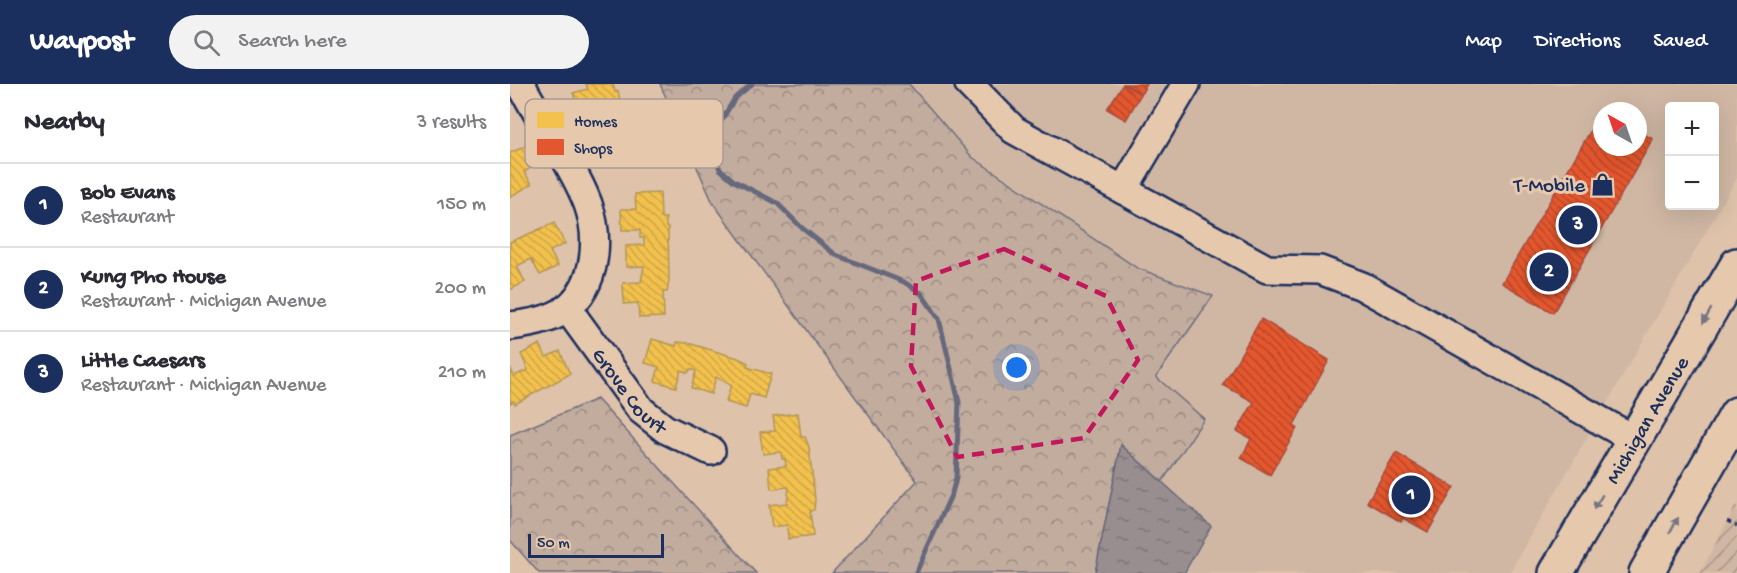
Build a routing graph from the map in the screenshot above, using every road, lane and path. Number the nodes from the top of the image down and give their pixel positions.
1 (521, 84) edge
2 (969, 84) edge
3 (1186, 84) edge
4 (530, 99) edge
5 (569, 168) edge
6 (1123, 190) junction
7 (1737, 266) edge
8 (567, 308) junction
9 (510, 326) edge
10 (1737, 414) edge
11 (1635, 440) junction
12 (711, 451) dead end
13 (1727, 521) dead end
14 (1737, 526) edge
15 (1556, 573) edge
16 (1646, 573) edge

1 - 4 street
2 - 6 street
3 - 6 street
5 - 8 street
6 - 11 street
7 -> 11 main road, Michigan Avenue
8 - 9 street
8 - 12 street, Grove Court
16 -> 10 main road
11 -> 15 main road, Michigan Avenue
13 - 14 path

